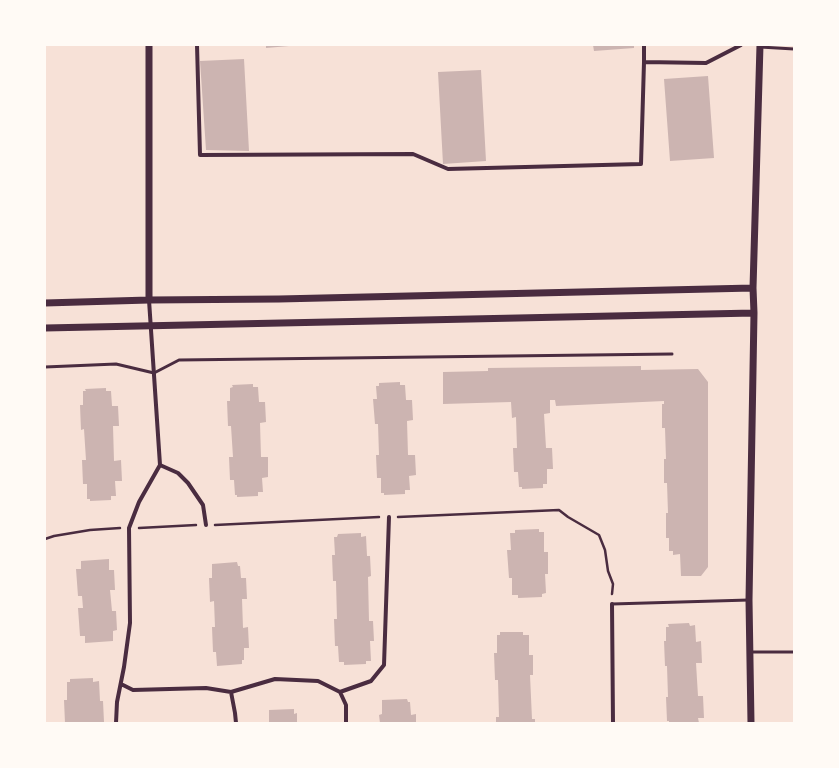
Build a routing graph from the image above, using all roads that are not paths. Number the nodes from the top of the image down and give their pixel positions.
1 (149, 45) edge
2 (197, 45) edge
3 (644, 45) edge
4 (741, 45) edge
5 (760, 46) edge
6 (794, 49) edge
7 (644, 62) junction
8 (753, 288) junction
9 (149, 300) junction
10 (45, 303) edge
11 (754, 313) junction
12 (151, 326) junction
13 (45, 328) edge
14 (672, 354) dead end
15 (45, 367) edge
16 (154, 373) junction
17 (160, 465) junction
18 (390, 517) road end
19 (206, 525) road end
20 (749, 600) junction
21 (612, 604) joint
22 (749, 652) junction
23 (794, 652) edge
24 (120, 684) junction
25 (230, 692) junction
26 (340, 692) junction
27 (116, 723) edge
28 (236, 723) edge
29 (346, 723) edge
30 (613, 723) edge
31 (751, 723) edge

1 - 9 street
2 - 7 street
3 - 7 street
4 - 7 street
5 - 6 lane
5 - 8 street
8 - 9 street
8 - 11 street
9 - 10 street
9 - 12 street
11 - 12 street
11 - 20 street
12 - 13 street
12 - 16 street
14 - 16 lane
15 - 16 lane
16 - 17 street
17 - 19 street
17 - 24 street
18 - 26 street
20 - 21 lane
20 - 22 street
21 - 30 street
22 - 23 lane
22 - 31 street
24 - 25 street
24 - 27 street
25 - 26 street
25 - 28 street
26 - 29 street

